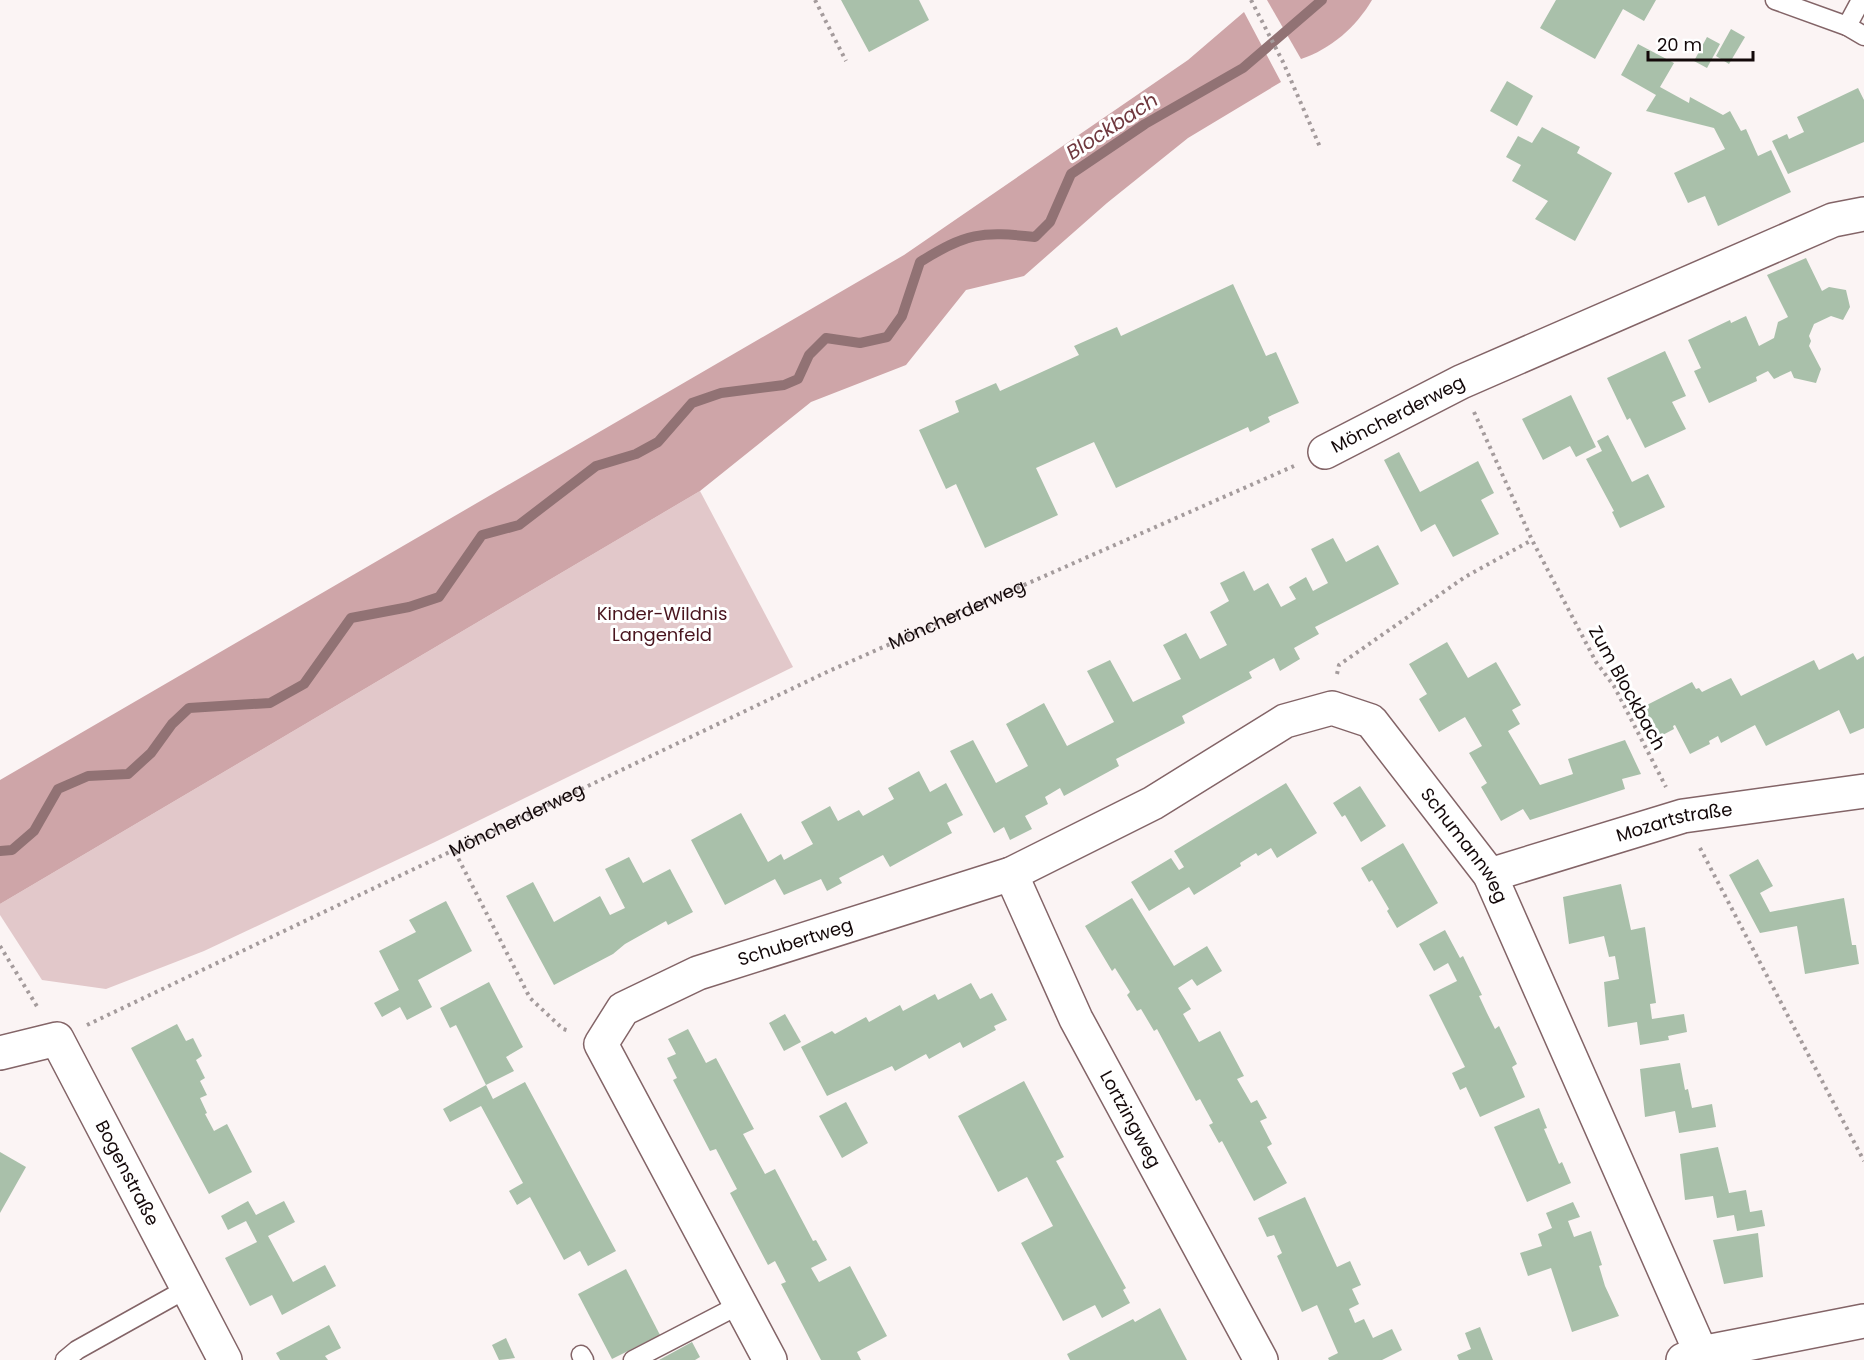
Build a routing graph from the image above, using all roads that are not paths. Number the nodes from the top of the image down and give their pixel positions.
1 (1775, 0) edge
2 (1861, 0) edge
3 (1847, 26) junction
4 (1864, 36) edge
5 (1864, 214) edge
6 (1325, 452) road end
7 (1864, 791) edge
8 (1011, 874) junction
9 (1490, 874) junction
10 (0, 1053) edge
11 (188, 1288) junction
12 (741, 1304) junction
13 (1864, 1321) edge
14 (1692, 1356) edge
15 (65, 1360) edge
16 (225, 1360) edge
17 (633, 1360) edge
18 (770, 1360) edge
19 (1261, 1360) edge

1 - 3 lane
2 - 3 lane
3 - 4 lane
5 - 6 street, Möncherderweg
7 - 9 street, Mozartstraße
8 - 9 street, Schumannweg
8 - 12 street, Schubertweg
8 - 19 street, Lortzingweg
9 - 14 street, Schumannweg
10 - 11 street, Bogenstraße
11 - 15 lane
11 - 16 street, Bogenstraße
12 - 17 lane
12 - 18 street
13 - 14 street

